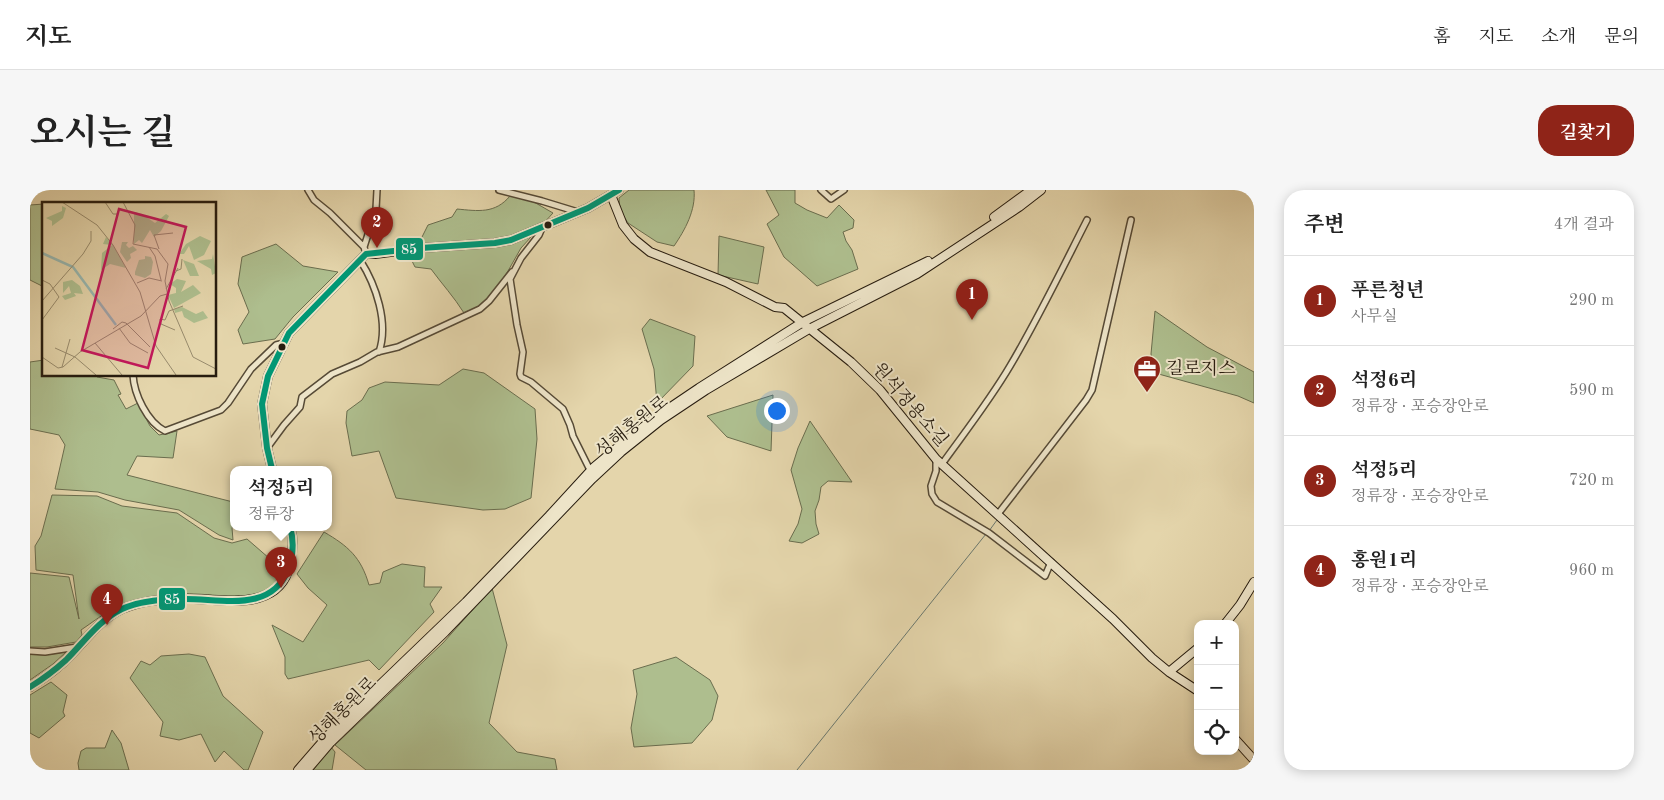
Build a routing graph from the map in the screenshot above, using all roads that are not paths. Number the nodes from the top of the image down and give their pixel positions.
1 (308, 190) edge
2 (377, 190) edge
3 (498, 190) edge
4 (619, 190) edge
5 (821, 190) edge
6 (844, 190) edge
7 (1031, 190) edge
8 (1041, 190) edge
9 (611, 195) junction
10 (580, 212) junction
11 (1086, 220) dead end
12 (1131, 220) dead end
13 (542, 227) junction
14 (365, 250) junction
15 (360, 260) junction
16 (512, 272) junction
17 (803, 322) junction
18 (809, 329) junction
19 (285, 342) junction
20 (379, 352) junction
21 (134, 376) edge
22 (267, 448) junction
23 (939, 461) junction
24 (271, 466) edge
25 (589, 468) dead end
26 (998, 514) junction
27 (291, 531) edge
28 (1051, 562) junction
29 (1254, 582) edge
30 (1228, 620) edge
31 (77, 648) junction
32 (30, 651) edge
33 (1194, 651) edge
34 (1169, 672) junction
35 (30, 687) edge
36 (1194, 688) edge
37 (1239, 743) edge
38 (1254, 760) edge
39 (298, 770) edge
40 (307, 770) edge

1 - 14 street
2 - 14 street
3 - 10 street
4 - 9 main road
5 - 6 street
7 - 17 main road, 성해홍원로
8 - 18 main road, 성해홍원로
9 - 10 main road
9 - 17 main road, 원석정용소길
10 - 13 main road
11 - 23 street
12 - 26 street
13 - 14 main road
13 - 16 street
14 - 15 main road
15 - 19 main road
15 - 20 street
16 - 20 street
16 - 25 street
17 - 18 main road, 원석정용소길
17 - 39 main road, 성해홍원로
18 - 23 main road, 원석정용소길
18 - 40 main road, 성해홍원로
19 - 21 street
19 - 22 main road
20 - 22 street
22 - 24 main road
23 - 26 main road, 원석정용소길
23 - 28 street
26 - 28 main road, 원석정용소길
27 - 31 main road
28 - 34 main road, 원석정용소길
29 - 30 main road
31 - 32 street
31 - 35 main road
33 - 34 main road
34 - 36 main road, 원석정용소길
37 - 38 main road

